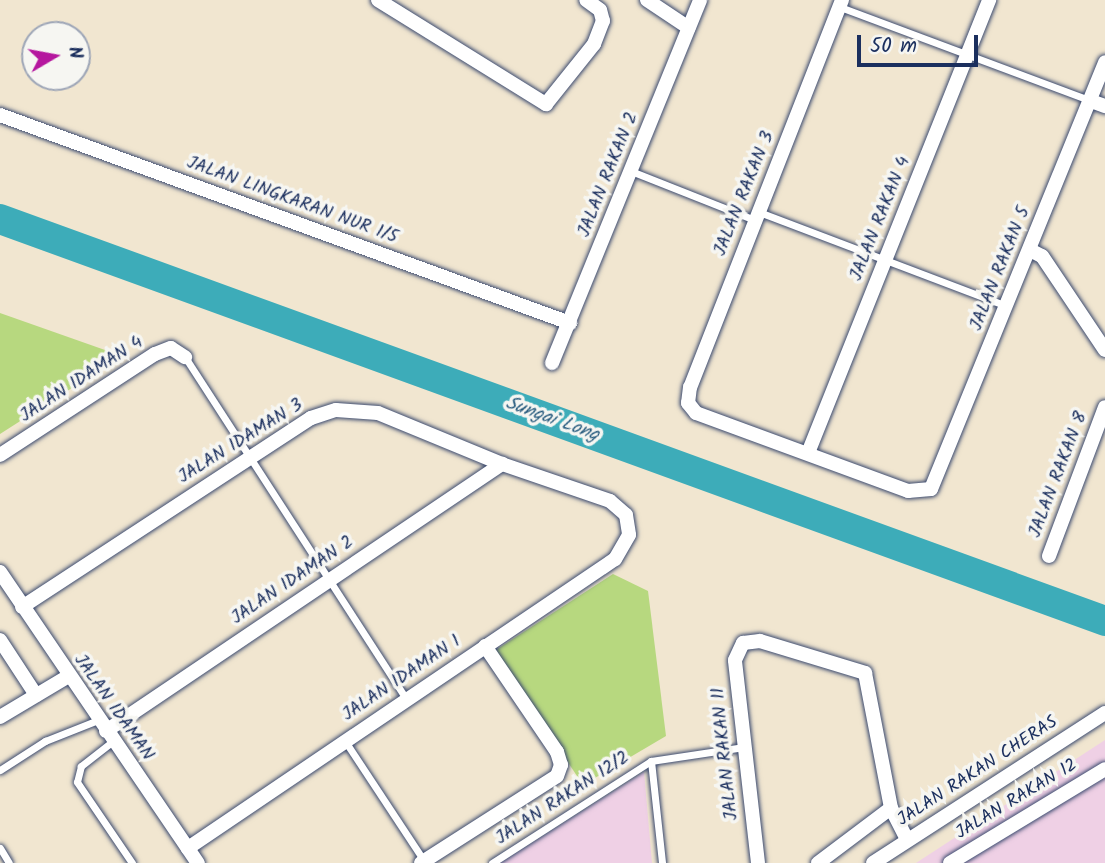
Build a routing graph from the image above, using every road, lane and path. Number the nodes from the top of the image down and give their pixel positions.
1 (378, 0) edge
2 (586, 0) edge
3 (647, 0) edge
4 (700, 0) edge
5 (989, 0) edge
6 (840, 4) edge
7 (689, 28) junction
8 (967, 55) junction
9 (1105, 62) edge
10 (1098, 104) edge
11 (0, 115) edge
12 (631, 171) junction
13 (757, 216) junction
14 (1030, 250) junction
15 (885, 259) junction
16 (1007, 306) junction
17 (570, 323) junction
18 (1105, 350) edge
19 (185, 357) joint
20 (552, 363) dead end
21 (1105, 407) edge
22 (808, 453) junction
23 (0, 456) edge
24 (250, 457) junction
25 (502, 464) junction
26 (629, 535) joint
27 (1049, 556) dead end
28 (0, 572) edge
29 (329, 579) junction
30 (22, 607) junction
31 (0, 640) edge
32 (485, 646) junction
33 (67, 677) junction
34 (36, 695) junction
35 (406, 698) junction
36 (1105, 713) edge
37 (0, 717) edge
38 (106, 731) junction
39 (344, 740) junction
40 (744, 747) junction
41 (651, 761) junction
42 (1105, 769) edge
43 (0, 770) edge
44 (891, 808) junction
45 (907, 840) junction
46 (0, 848) edge
47 (188, 848) junction
48 (422, 862) edge
49 (9, 863) edge
50 (132, 863) edge
51 (198, 863) edge
52 (492, 863) edge
53 (662, 863) edge
54 (758, 863) edge
55 (818, 863) edge
56 (873, 863) edge
57 (950, 863) edge

1 - 2 street
3 - 7 street
4 - 7 street, JALAN RAKAN 2
5 - 8 street, JALAN RAKAN 4
6 - 8 lane
6 - 13 street, JALAN RAKAN 3
7 - 12 street, JALAN RAKAN 2
8 - 10 lane
8 - 15 street, JALAN RAKAN 4
9 - 10 street, JALAN RAKAN 5
10 - 14 street, JALAN RAKAN 5
11 - 17 street, JALAN LINGKARAN NUR 1/5
12 - 13 lane
12 - 17 street, JALAN RAKAN 2
13 - 15 lane
13 - 22 street, JALAN RAKAN 3
14 - 16 street, JALAN RAKAN 5
14 - 18 street
15 - 16 lane
15 - 22 street, JALAN RAKAN 4
16 - 22 street, JALAN RAKAN 5
17 - 20 street, JALAN RAKAN 2
19 - 23 street, JALAN IDAMAN 4
19 - 24 lane
21 - 27 street, JALAN RAKAN 8
24 - 25 street, JALAN IDAMAN 3
24 - 29 lane
24 - 30 street, JALAN IDAMAN 3
25 - 26 street, JALAN IDAMAN 3
25 - 29 street, JALAN IDAMAN 2
26 - 32 street, JALAN IDAMAN 1
28 - 30 street, JALAN IDAMAN
29 - 35 lane
29 - 38 street, JALAN IDAMAN 2
30 - 33 street, JALAN IDAMAN
31 - 34 street
32 - 35 street, JALAN IDAMAN 1
32 - 48 street
33 - 34 street
33 - 38 street, JALAN IDAMAN
34 - 37 street
35 - 39 street, JALAN IDAMAN 1
36 - 45 street, JALAN RAKAN CHERAS
38 - 43 lane
38 - 47 street, JALAN IDAMAN
38 - 50 lane
39 - 47 street, JALAN IDAMAN 1
39 - 48 lane
40 - 41 lane
40 - 44 street, JALAN RAKAN 11
40 - 54 street, JALAN RAKAN 11
41 - 52 lane, JALAN RAKAN 12/2
41 - 53 lane
42 - 57 street, JALAN RAKAN 12
44 - 45 street
44 - 55 street
45 - 56 street, JALAN RAKAN CHERAS
46 - 49 lane
47 - 51 street, JALAN IDAMAN

